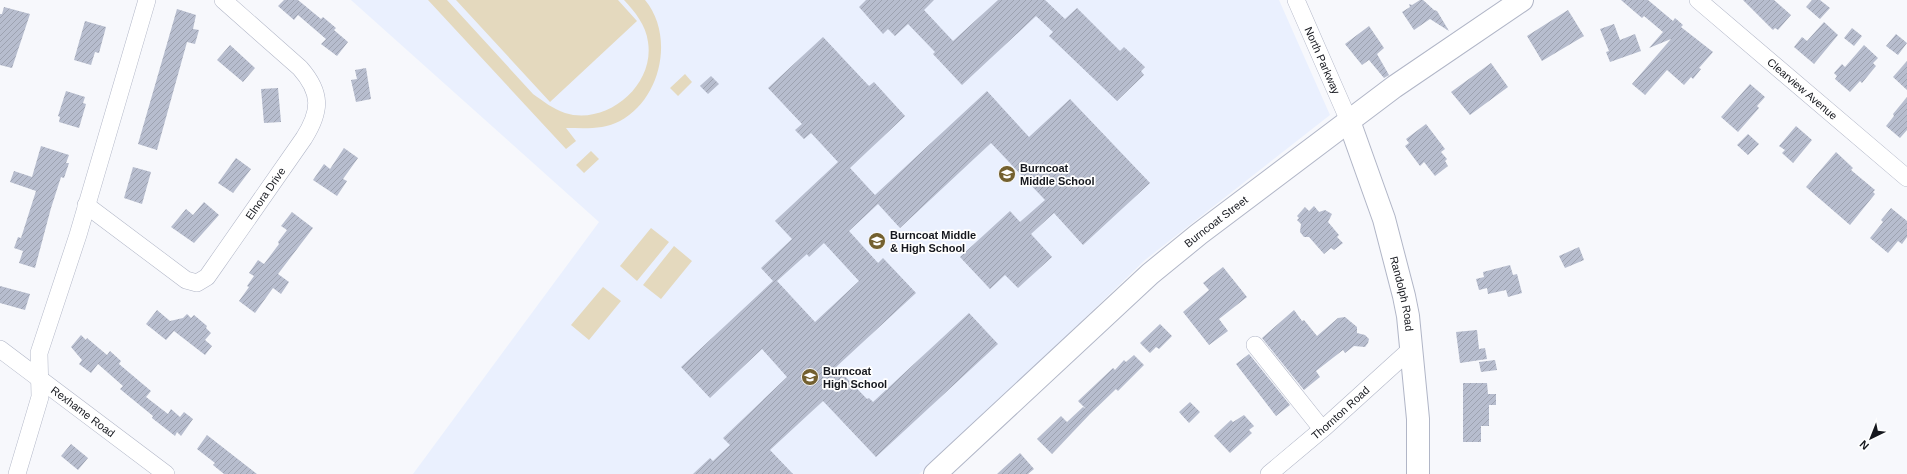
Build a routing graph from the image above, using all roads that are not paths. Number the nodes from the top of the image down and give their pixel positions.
1 (147, 0) edge
2 (223, 0) edge
3 (1296, 0) edge
4 (1522, 0) edge
5 (1698, 0) edge
6 (1349, 121) junction
7 (1907, 178) edge
8 (86, 205) junction
9 (1255, 346) dead end
10 (0, 349) edge
11 (1411, 349) junction
12 (39, 377) junction
13 (1322, 429) junction
14 (17, 474) edge
15 (166, 474) edge
16 (935, 474) edge
17 (1269, 474) edge
18 (1418, 474) edge

1 - 8 street
2 - 8 street, Elnora Drive
3 - 6 street, North Parkway
4 - 6 main road, Burncoat Street
5 - 7 street, Clearview Avenue
6 - 11 main road, Randolph Road
6 - 16 main road, Burncoat Street
8 - 12 street
9 - 13 street
10 - 12 street, Rexhame Road
11 - 13 street, Thornton Road
11 - 18 main road, Randolph Road
12 - 14 street
12 - 15 street, Rexhame Road
13 - 17 street, Thornton Road

